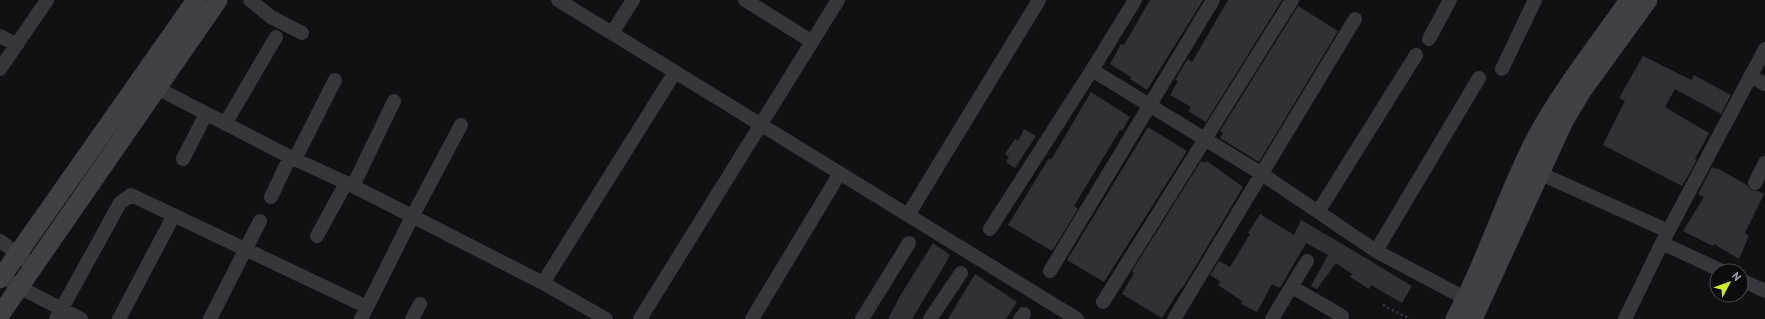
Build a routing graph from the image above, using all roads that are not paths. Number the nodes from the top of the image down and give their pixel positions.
1 (47, 0) edge
2 (196, 0) edge
3 (218, 0) edge
4 (250, 0) edge
5 (558, 0) edge
6 (633, 0) edge
7 (745, 0) edge
8 (838, 0) edge
9 (1039, 0) edge
10 (1135, 0) edge
11 (1213, 0) edge
12 (1292, 0) edge
13 (1450, 0) edge
14 (1535, 0) edge
15 (1629, 0) edge
16 (1648, 0) edge
17 (1355, 19) dead end
18 (302, 33) dead end
19 (612, 33) junction
20 (0, 36) edge
21 (276, 37) dead end
22 (1429, 39) dead end
23 (812, 41) junction
24 (17, 45) junction
25 (1765, 49) edge
26 (1416, 56) dead end
27 (0, 69) edge
28 (1502, 69) dead end
29 (1092, 70) junction
30 (675, 72) junction
31 (1750, 76) junction
32 (1479, 78) dead end
33 (335, 80) dead end
34 (1765, 84) edge
35 (157, 88) junction
36 (394, 101) dead end
37 (1150, 105) junction
38 (206, 114) junction
39 (225, 124) junction
40 (461, 125) dead end
41 (759, 125) junction
42 (1206, 139) junction
43 (293, 158) junction
44 (183, 160) dead end
45 (1765, 163) edge
46 (840, 173) junction
47 (1539, 173) junction
48 (1262, 174) junction
49 (1754, 183) dead end
50 (349, 184) junction
51 (271, 197) dead end
52 (1318, 212) junction
53 (174, 215) junction
54 (908, 215) junction
55 (412, 217) junction
56 (260, 221) dead end
57 (990, 229) dead end
58 (317, 236) dead end
59 (1665, 237) junction
60 (0, 241) edge
61 (909, 242) dead end
62 (246, 251) junction
63 (1376, 251) junction
64 (18, 254) junction
65 (1307, 261) dead end
66 (1709, 263) edge
67 (34, 266) junction
68 (1050, 271) dead end
69 (961, 273) dead end
70 (1, 278) edge
71 (543, 283) junction
72 (1749, 284) edge
73 (19, 287) junction
74 (1292, 287) junction
75 (1765, 291) edge
76 (1103, 302) dead end
77 (420, 304) dead end
78 (1473, 307) edge
79 (364, 313) edge
80 (59, 314) edge
81 (0, 315) edge
82 (1342, 316) dead end
83 (81, 319) edge
84 (119, 319) edge
85 (210, 319) edge
86 (412, 319) edge
87 (606, 319) edge
88 (640, 319) edge
89 (752, 319) edge
90 (862, 319) edge
91 (930, 319) edge
92 (1077, 319) edge
93 (1174, 319) edge
94 (1272, 319) edge
95 (1455, 319) edge
96 (1625, 319) edge

1 - 24 street
2 - 64 street
3 - 35 street
4 - 18 street
5 - 19 street
6 - 19 street
7 - 23 street
8 - 23 street
9 - 54 street
10 - 29 street
11 - 37 street
12 - 42 street
13 - 22 street
14 - 28 street
15 - 78 street
16 - 47 street
17 - 48 street
19 - 30 street
20 - 24 street
21 - 39 street
23 - 41 street
24 - 27 street
25 - 31 street
26 - 52 street
29 - 37 street
29 - 57 street
30 - 41 street
30 - 71 street
31 - 34 street
31 - 59 street
32 - 63 street
33 - 43 street
35 - 38 street
35 - 67 street
36 - 50 street
37 - 42 street
37 - 68 street
38 - 39 street
38 - 44 street
39 - 43 street
40 - 55 street
41 - 46 street
41 - 88 street
42 - 48 street
42 - 76 street
43 - 50 street
43 - 51 street
45 - 49 street
46 - 54 street
46 - 89 street
47 - 59 street
47 - 78 street
48 - 52 street
48 - 93 street
50 - 55 street
50 - 58 street
52 - 63 street
53 - 62 street
53 - 80 street
53 - 84 street
54 - 92 street
55 - 71 street
55 - 79 street
56 - 62 street
59 - 66 street
59 - 96 street
60 - 64 street
61 - 90 street
62 - 79 street
62 - 85 street
63 - 78 street
64 - 67 street
64 - 70 street
65 - 74 street
67 - 73 street
69 - 91 street
70 - 73 street
71 - 87 street
72 - 75 street
73 - 80 street
73 - 81 street
74 - 82 street
74 - 94 street
77 - 86 street
78 - 95 street
80 - 83 street

